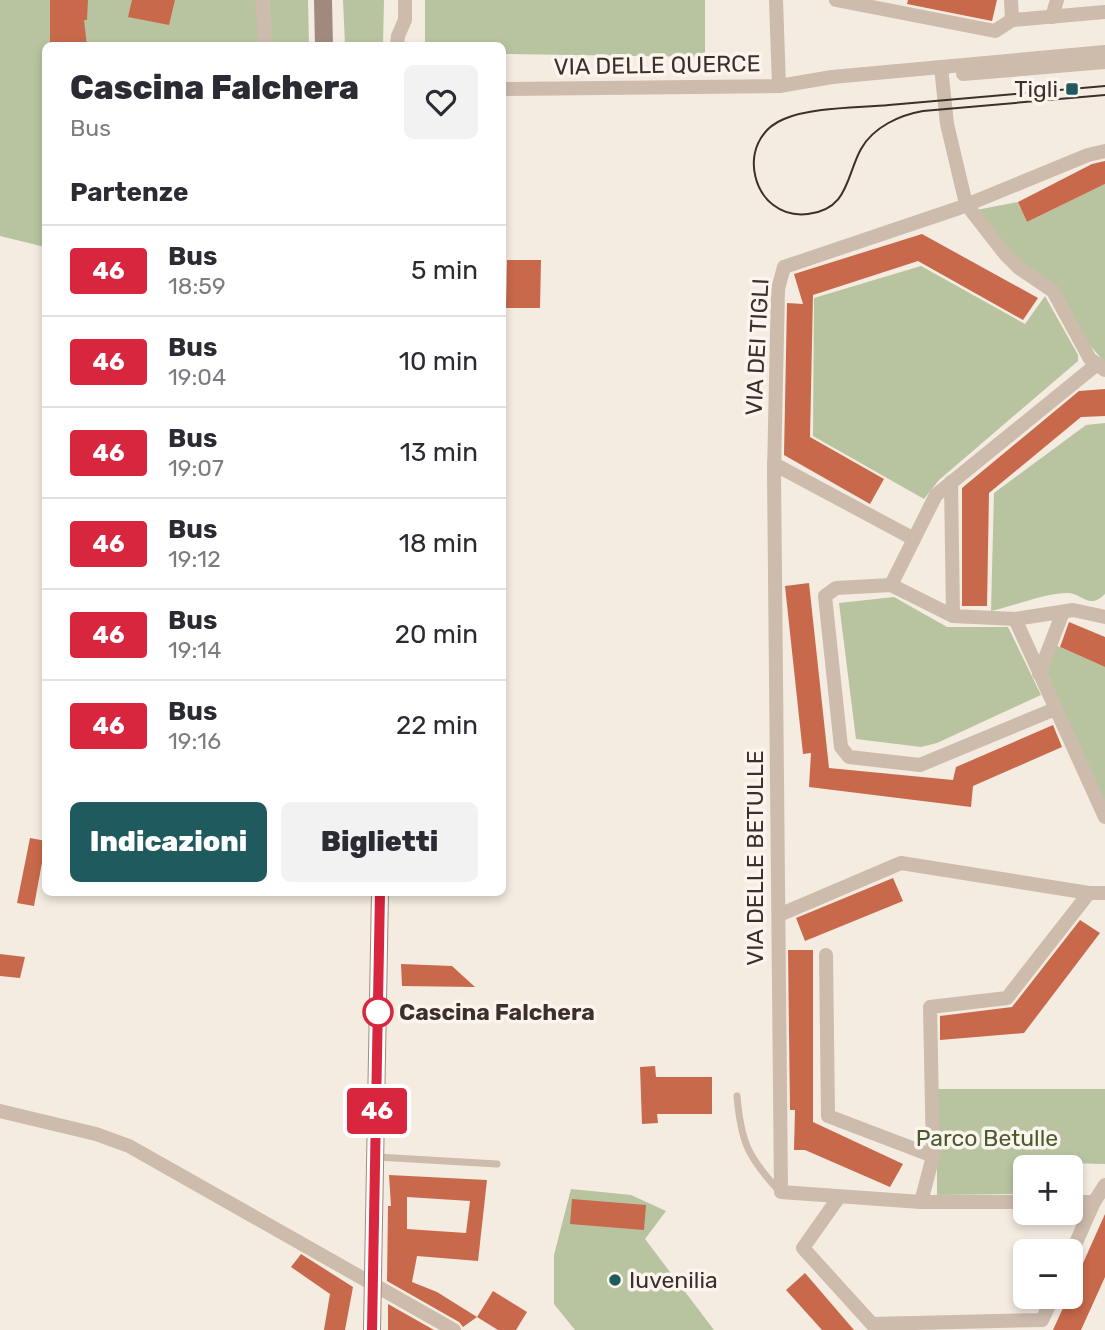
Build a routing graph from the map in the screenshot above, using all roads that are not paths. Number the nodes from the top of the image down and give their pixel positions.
1 (262, 0) edge
2 (323, 0) edge
3 (405, 0) edge
4 (776, 0) edge
5 (836, 0) edge
6 (1011, 0) edge
7 (1057, 0) edge
8 (1105, 12) edge
9 (1052, 17) junction
10 (405, 20) junction
11 (1012, 20) junction
12 (266, 42) edge
13 (324, 42) edge
14 (397, 42) edge
15 (407, 42) edge
16 (1105, 52) edge
17 (1105, 62) edge
18 (942, 71) junction
19 (779, 86) junction
20 (506, 89) edge
21 (1105, 150) edge
22 (967, 204) junction
23 (1101, 368) edge
24 (774, 464) junction
25 (951, 482) junction
26 (914, 539) junction
27 (891, 585) junction
28 (1063, 612) junction
29 (953, 616) junction
30 (1105, 617) edge
31 (1015, 619) junction
32 (1039, 674) junction
33 (1055, 709) junction
34 (1105, 817) edge
35 (1089, 893) junction
36 (1105, 893) edge
37 (380, 896) edge
38 (779, 915) junction
39 (826, 955) dead end
40 (737, 1096) dead end
41 (0, 1111) edge
42 (933, 1156) junction
43 (376, 1157) junction
44 (497, 1164) dead end
45 (1105, 1185) edge
46 (781, 1192) junction
47 (839, 1197) junction
48 (921, 1202) junction
49 (1013, 1202) edge
50 (1083, 1202) edge
51 (1094, 1202) junction
52 (1078, 1239) edge
53 (373, 1284) junction
54 (1047, 1309) edge
55 (372, 1330) edge
56 (454, 1330) edge

1 - 12 street
2 - 13 main road
3 - 10 street
4 - 19 street
5 - 11 street
6 - 11 street
7 - 9 street
8 - 9 street
9 - 11 street
10 - 14 street
10 - 15 street
16 - 18 street, VIA DELLE QUERCE
17 - 18 street, VIA DELLE QUERCE
18 - 19 street, VIA DELLE QUERCE
18 - 22 street
19 - 20 street, VIA DELLE QUERCE
21 - 22 street
22 - 23 street
22 - 24 street, VIA DEI TIGLI
23 - 25 street
24 - 26 street
24 - 38 street, VIA DELLE BETULLE
25 - 26 street
25 - 29 street
26 - 27 street
27 - 29 street
27 - 33 street
28 - 30 street
28 - 31 street
28 - 32 street
29 - 31 street
31 - 32 street
32 - 33 street
33 - 34 street
35 - 36 street
35 - 38 street
35 - 42 street
37 - 43 main road
38 - 46 street, VIA DELLE BETULLE
39 - 42 street
40 - 46 lane
41 - 53 street
42 - 48 street
43 - 44 lane
43 - 53 main road
45 - 51 street
46 - 47 street
47 - 48 street
47 - 54 street
48 - 49 street
50 - 51 street
51 - 52 street
53 - 55 main road
53 - 56 street

